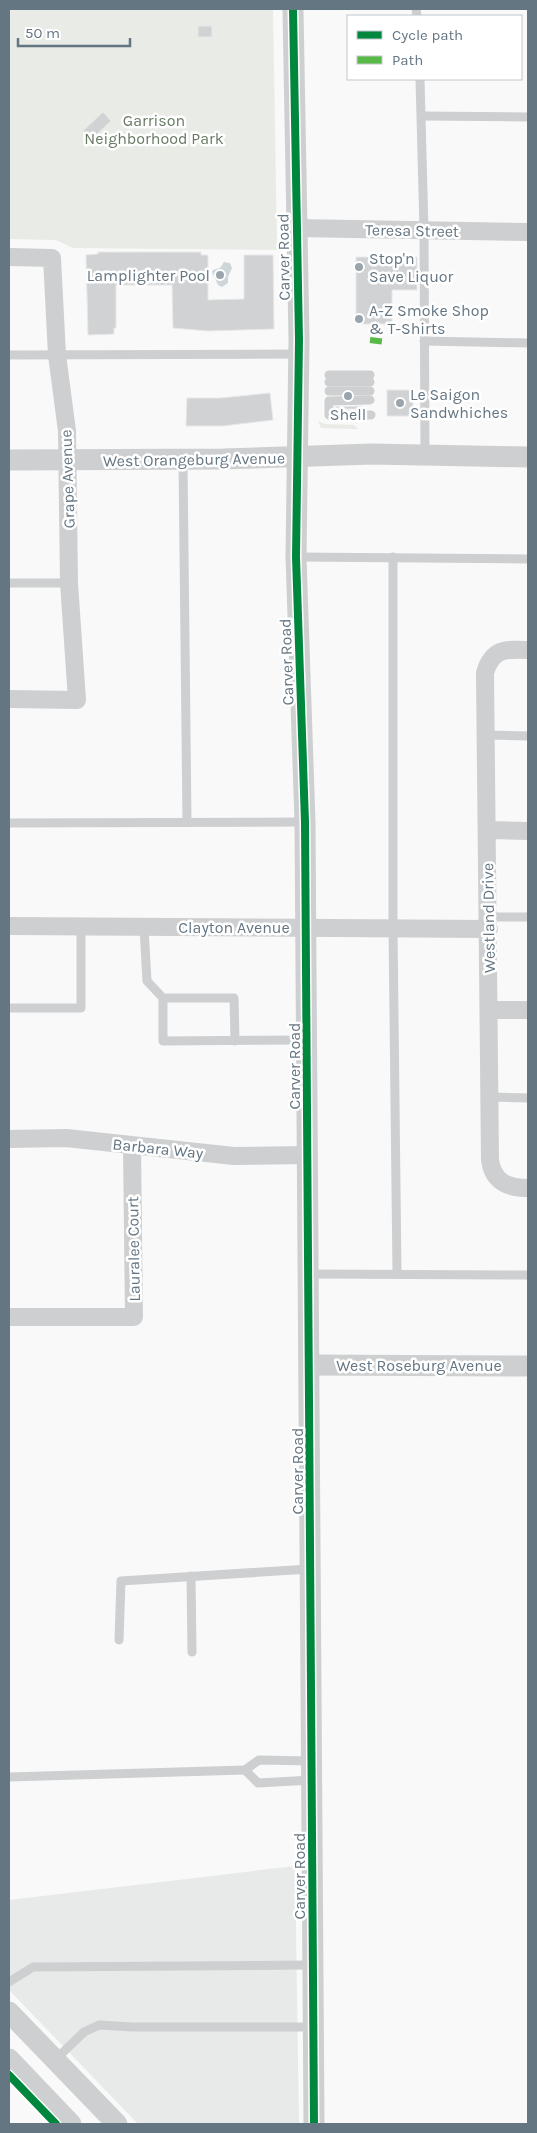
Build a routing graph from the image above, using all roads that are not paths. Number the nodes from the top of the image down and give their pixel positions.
1 (293, 9) edge
2 (420, 80) edge
3 (422, 116) junction
4 (528, 117) edge
5 (296, 228) junction
6 (424, 230) junction
7 (528, 232) edge
8 (9, 257) edge
9 (424, 341) junction
10 (528, 343) edge
11 (9, 354) edge
12 (57, 354) junction
13 (299, 354) junction
14 (370, 387) junction
15 (370, 415) dead end
16 (425, 456) junction
17 (298, 457) junction
18 (528, 457) edge
19 (9, 460) edge
20 (183, 460) junction
21 (68, 461) junction
22 (296, 557) junction
23 (394, 557) junction
24 (528, 559) edge
25 (9, 583) edge
26 (69, 583) junction
27 (528, 650) edge
28 (9, 700) edge
29 (486, 735) junction
30 (528, 736) edge
31 (187, 822) junction
32 (305, 822) junction
33 (9, 823) edge
34 (487, 830) junction
35 (528, 831) edge
36 (528, 917) edge
37 (489, 923) junction
38 (9, 926) edge
39 (81, 926) junction
40 (144, 926) junction
41 (306, 927) junction
42 (393, 928) junction
43 (163, 998) junction
44 (9, 1008) edge
45 (489, 1010) junction
46 (528, 1010) edge
47 (307, 1040) junction
48 (235, 1041) junction
49 (489, 1097) junction
50 (528, 1098) edge
51 (9, 1139) edge
52 (132, 1146) junction
53 (308, 1155) junction
54 (528, 1188) edge
55 (309, 1274) junction
56 (397, 1274) junction
57 (528, 1275) edge
58 (9, 1317) edge
59 (310, 1365) junction
60 (528, 1366) edge
61 (311, 1569) junction
62 (191, 1576) junction
63 (119, 1640) dead end
64 (192, 1652) dead end
65 (244, 1770) junction
66 (312, 1770) junction
67 (9, 1777) edge
68 (313, 1965) junction
69 (9, 1982) edge
70 (9, 2012) edge
71 (313, 2027) junction
72 (9, 2058) edge
73 (55, 2060) junction
74 (30, 2081) junction
75 (71, 2124) edge
76 (117, 2124) edge
77 (314, 2124) edge

1 - 5 street, Carver Road
2 - 3 lane
3 - 4 lane
3 - 6 lane
5 - 6 street, Teresa Street
5 - 13 street, Carver Road
6 - 7 street, Teresa Street
6 - 9 lane
8 - 12 street, Grape Avenue
9 - 10 lane
9 - 16 lane
11 - 12 lane
12 - 13 lane
12 - 21 street, Grape Avenue
13 - 17 street, Carver Road
14 - 14 lane
14 - 15 lane
16 - 17 street, West Orangeburg Avenue
16 - 18 street, West Orangeburg Avenue
17 - 20 street, West Orangeburg Avenue
17 - 22 street, Carver Road
19 - 21 street, West Orangeburg Avenue
20 - 21 street, West Orangeburg Avenue
20 - 31 lane
21 - 26 street, Grape Avenue
22 - 23 lane
22 - 32 street, Carver Road
23 - 24 lane
23 - 42 lane
25 - 26 lane
26 - 28 street, Grape Avenue
27 - 29 street, Westland Drive
29 - 30 lane
29 - 34 street, Westland Drive
31 - 32 lane
31 - 33 lane
32 - 41 street, Carver Road
34 - 35 street
34 - 37 street, Westland Drive
36 - 37 lane
37 - 42 street, Clayton Avenue
37 - 45 street, Westland Drive
38 - 39 street, Clayton Avenue
39 - 40 street, Clayton Avenue
39 - 44 lane
40 - 41 street, Clayton Avenue
40 - 43 lane
41 - 42 street, Clayton Avenue
41 - 47 street, Carver Road
42 - 56 lane
43 - 48 lane
43 - 48 lane
45 - 46 street
45 - 49 street, Westland Drive
47 - 48 lane
47 - 53 street, Carver Road
49 - 50 lane
49 - 54 street, Westland Drive
51 - 52 street, Barbara Way
52 - 53 street, Barbara Way
52 - 58 street, Lauralee Court
53 - 55 street, Carver Road
55 - 56 lane
55 - 59 street, Carver Road
56 - 57 lane
59 - 60 street, West Roseburg Avenue
59 - 61 street, Carver Road
61 - 62 lane
61 - 66 street, Carver Road
62 - 63 lane
62 - 64 lane
65 - 66 lane
65 - 66 lane
65 - 67 lane
66 - 68 street, Carver Road
68 - 69 lane
68 - 71 street, Carver Road
70 - 73 street
71 - 73 lane
71 - 77 street, Carver Road
72 - 74 street
73 - 74 street
73 - 76 street
74 - 75 street

